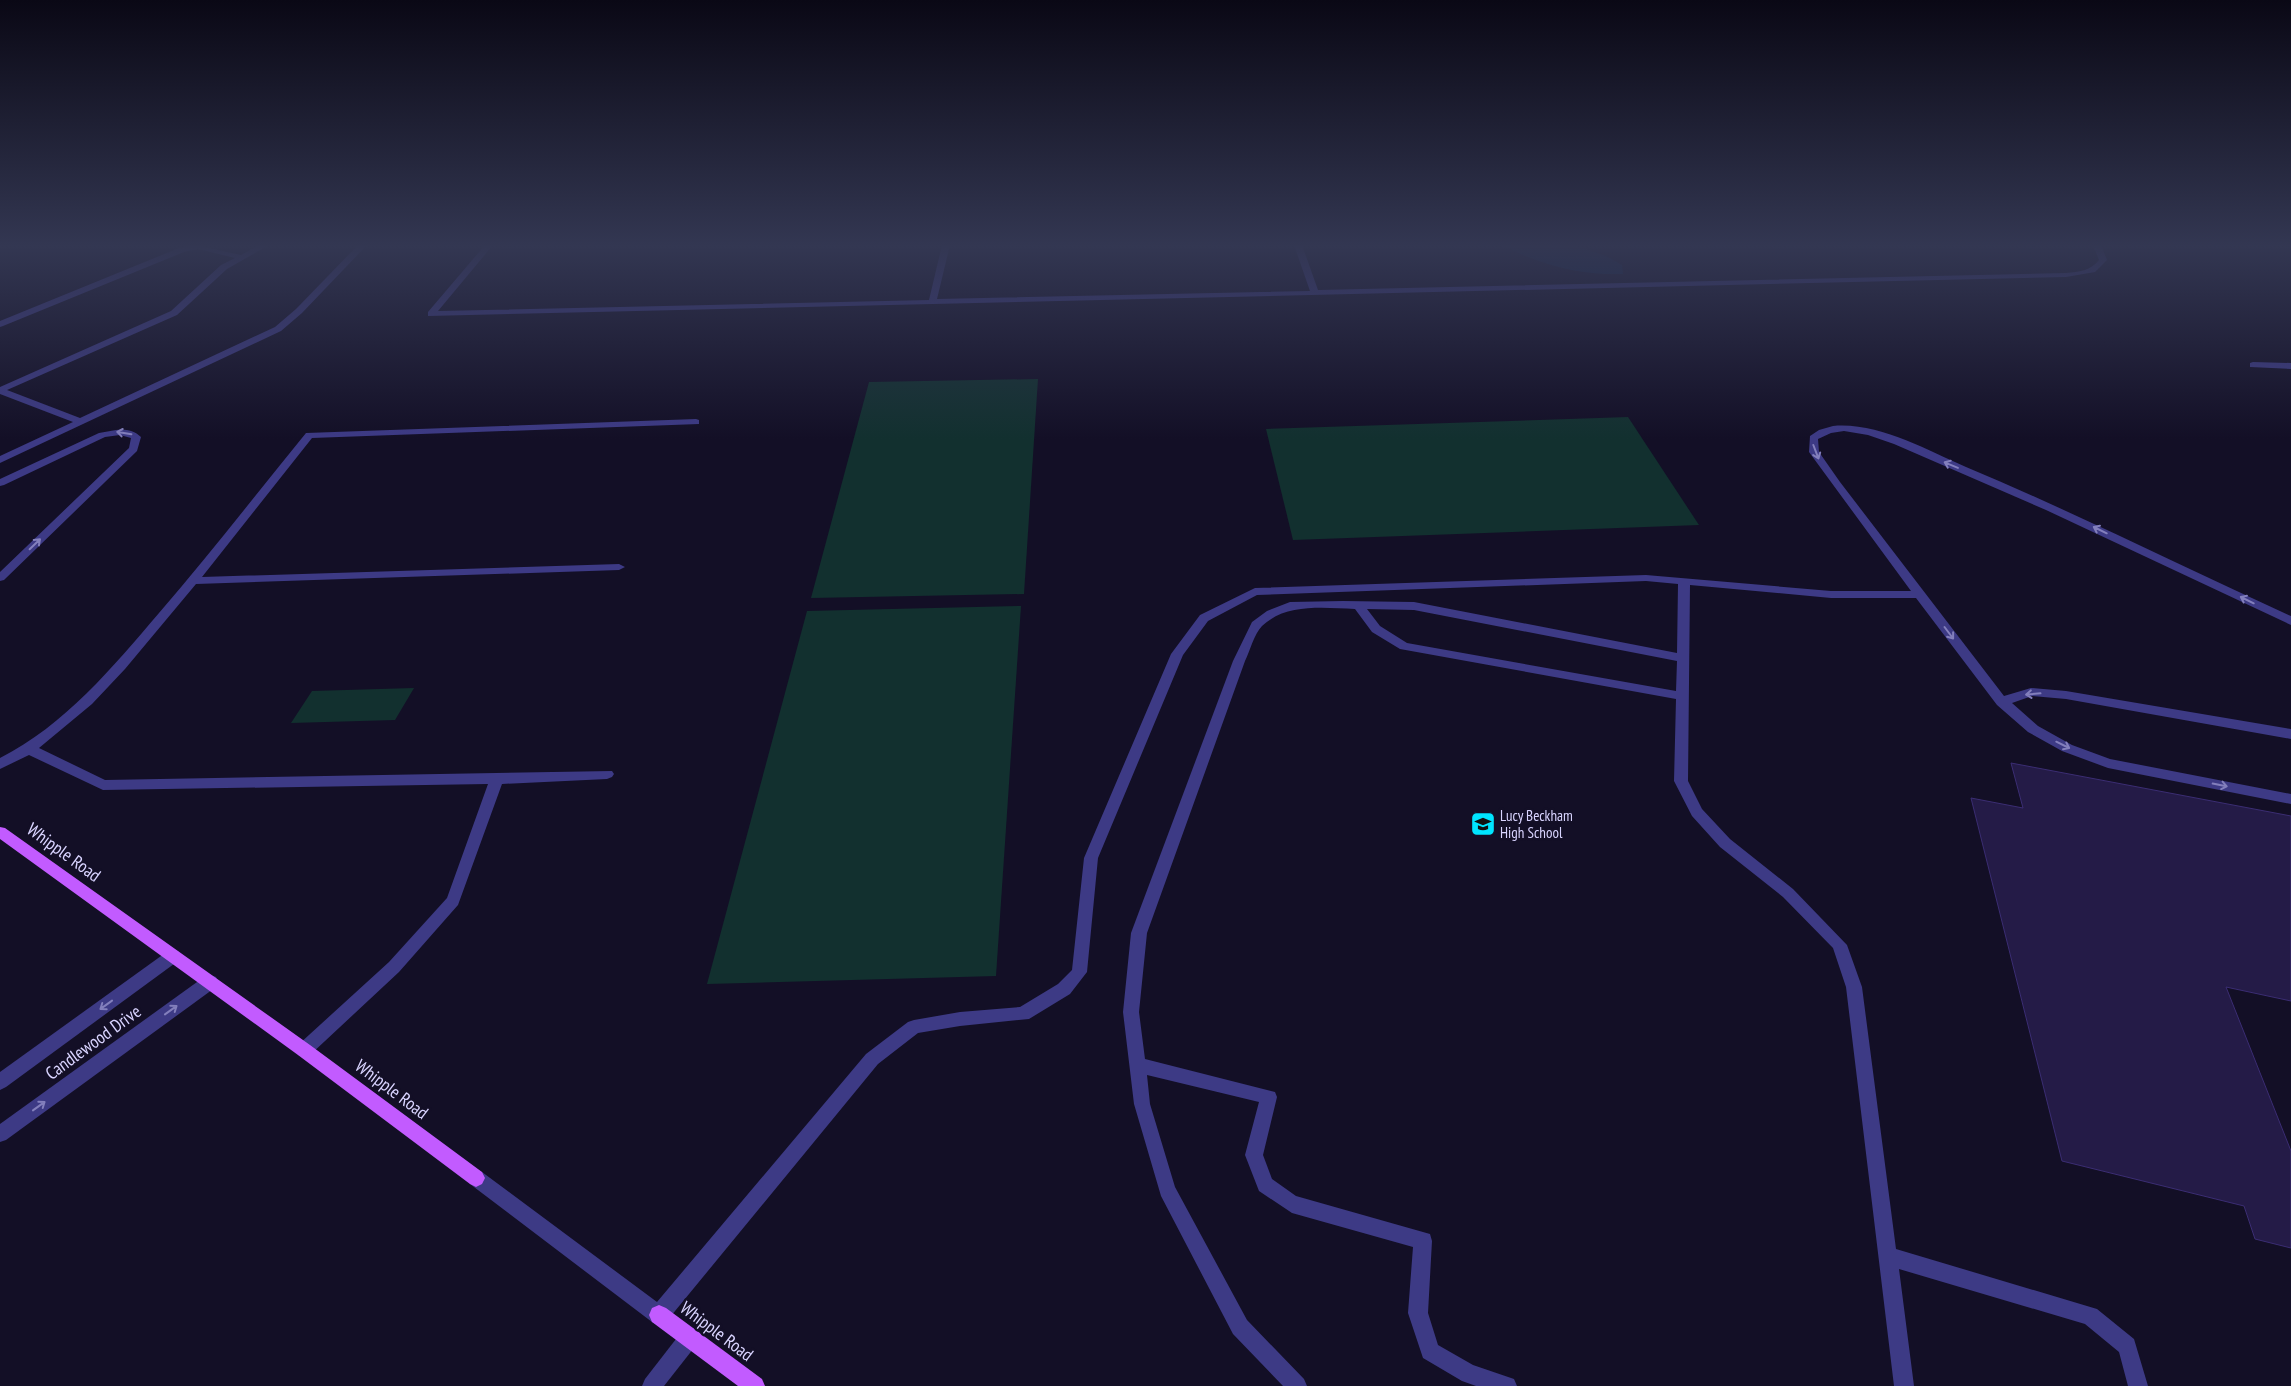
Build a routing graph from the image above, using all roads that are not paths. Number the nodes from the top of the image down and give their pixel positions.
1 (35, 310) edge
2 (178, 310) edge
3 (300, 310) edge
4 (435, 310) edge
5 (598, 310) edge
6 (0, 324) edge
7 (2253, 365) dead end
8 (2291, 366) edge
9 (0, 391) edge
10 (81, 422) junction
11 (696, 422) dead end
12 (0, 460) edge
13 (0, 483) edge
14 (618, 567) dead end
15 (0, 578) edge
16 (193, 581) junction
17 (1684, 581) junction
18 (1919, 594) junction
19 (1358, 605) junction
20 (2291, 621) edge
21 (1683, 658) junction
22 (1682, 696) junction
23 (2001, 702) junction
24 (2291, 734) edge
25 (29, 749) junction
26 (0, 764) edge
27 (607, 774) dead end
28 (497, 779) junction
29 (2291, 799) edge
30 (0, 832) edge
31 (174, 956) junction
32 (210, 982) junction
33 (304, 1050) junction
34 (1137, 1065) junction
35 (0, 1082) edge
36 (0, 1134) edge
37 (476, 1178) joint
38 (1888, 1256) junction
39 (659, 1315) junction
40 (690, 1337) junction
41 (652, 1386) edge
42 (755, 1386) edge
43 (1298, 1386) edge
44 (1507, 1386) edge
45 (1904, 1386) edge
46 (2138, 1386) edge

1 - 6 street
2 - 9 street
3 - 10 street
4 - 5 street
7 - 8 street
9 - 10 street
10 - 12 street
11 - 16 street
15 -> 13 street
14 - 16 street
16 - 25 street
17 - 18 street
17 - 21 street
17 - 39 street
20 -> 18 street
18 -> 23 street
19 - 21 street
19 - 22 street
19 - 34 street
21 - 22 street
22 - 38 street
24 -> 23 street
23 -> 29 street
25 - 26 street
25 - 28 street
27 - 28 street
28 - 33 street
30 - 31 main road, Whipple Road
31 - 32 main road, Whipple Road
31 -> 35 street, Candlewood Drive
32 - 33 main road, Whipple Road
36 -> 32 street, Candlewood Drive
33 - 37 main road, Whipple Road
34 - 43 street
34 - 44 street
37 - 39 street, Whipple Road
38 - 45 street
38 - 46 street
39 - 40 main road, Whipple Road
40 - 41 street
40 - 42 main road, Whipple Road

